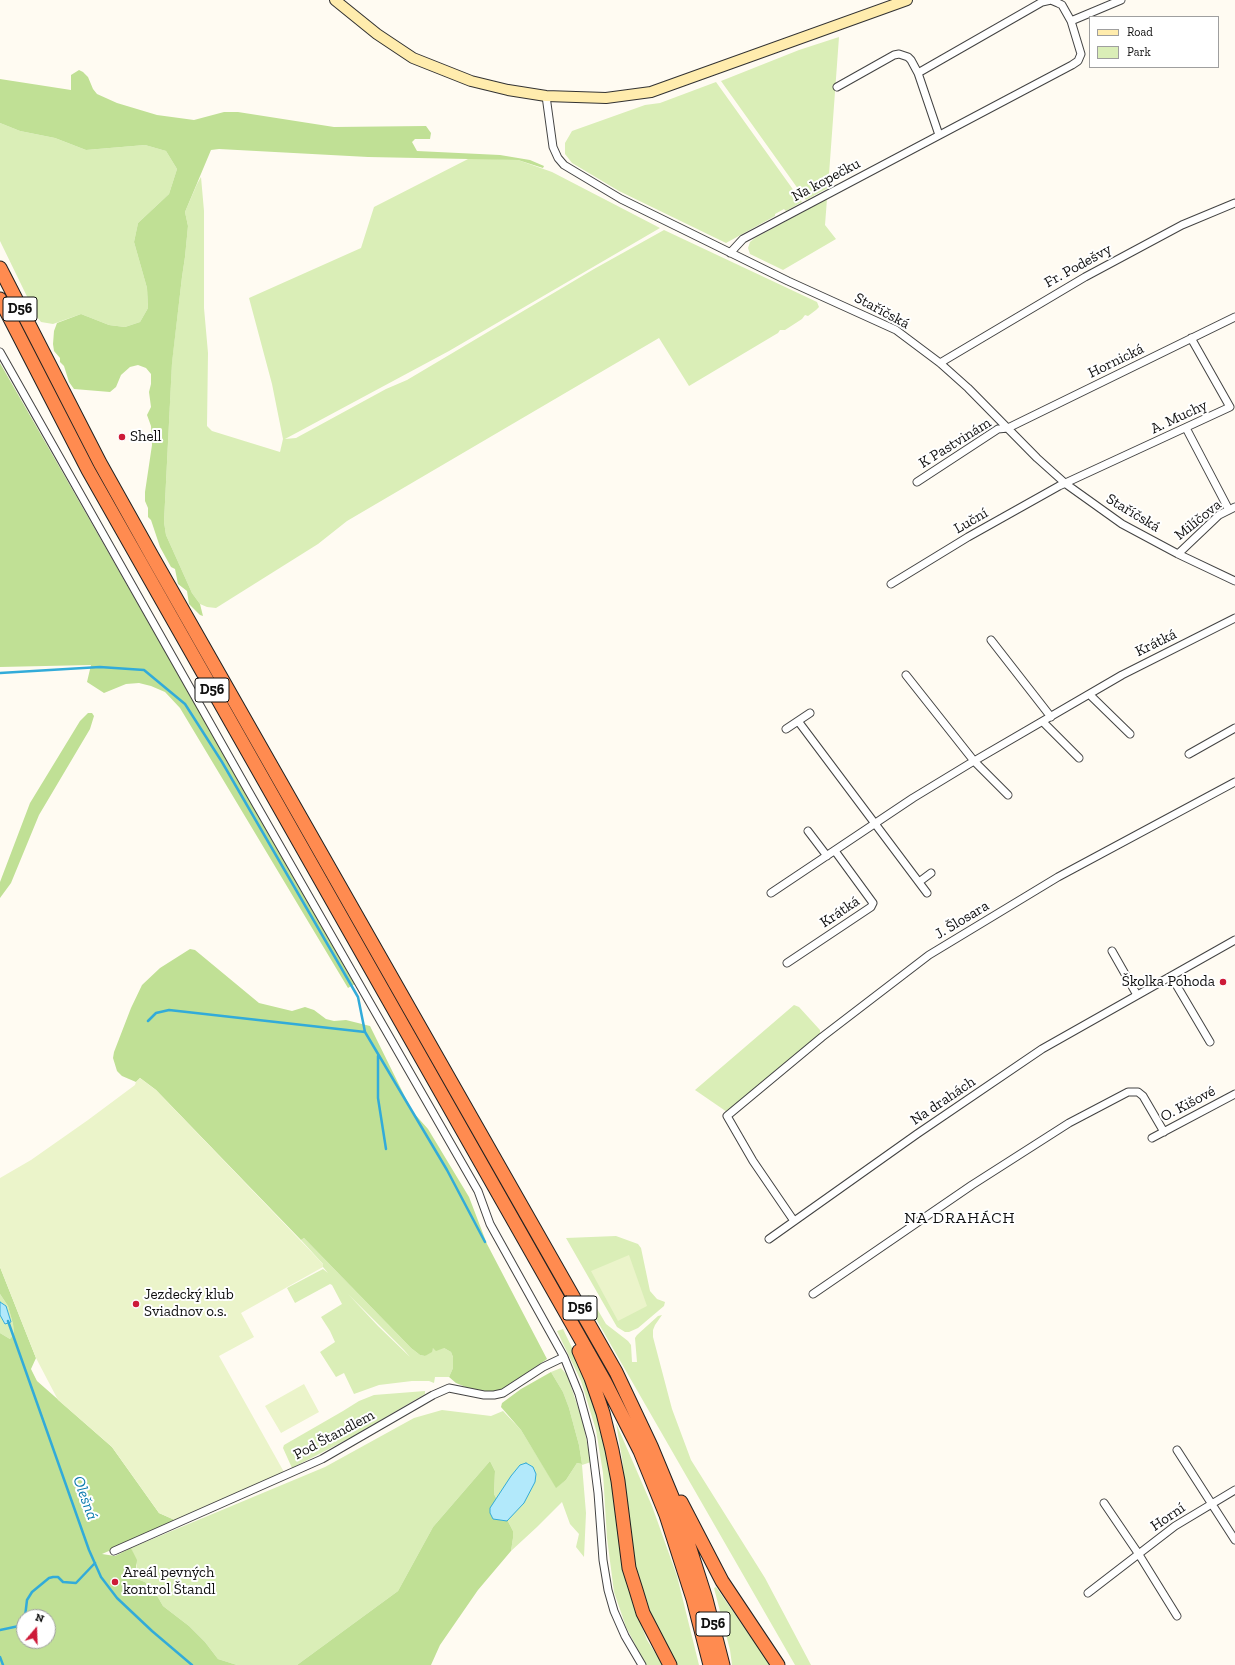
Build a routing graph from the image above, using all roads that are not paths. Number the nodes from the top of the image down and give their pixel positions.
1 (335, 0) edge
2 (907, 0) edge
3 (1121, 0) edge
4 (888, 4) edge
5 (1071, 21) junction
6 (918, 73) junction
7 (837, 87) dead end
8 (546, 96) junction
9 (939, 135) junction
10 (1235, 203) edge
11 (730, 253) junction
12 (0, 268) edge
13 (0, 299) edge
14 (1235, 317) edge
15 (1191, 338) junction
16 (0, 352) edge
17 (940, 363) junction
18 (1008, 428) junction
19 (1186, 428) junction
20 (917, 482) dead end
21 (1066, 484) junction
22 (1232, 508) edge
23 (1178, 554) junction
24 (1235, 581) edge
25 (891, 584) dead end
26 (1235, 618) edge
27 (991, 640) dead end
28 (906, 675) dead end
29 (1090, 694) junction
30 (810, 713) dead end
31 (1051, 717) junction
32 (798, 721) junction
33 (1042, 722) junction
34 (1235, 728) edge
35 (786, 729) dead end
36 (1130, 734) dead end
37 (1189, 754) dead end
38 (1079, 758) dead end
39 (974, 761) junction
40 (1235, 782) edge
41 (1008, 795) dead end
42 (875, 824) junction
43 (808, 831) dead end
44 (835, 851) junction
45 (827, 856) junction
46 (931, 873) dead end
47 (919, 882) junction
48 (771, 893) dead end
49 (927, 893) dead end
50 (1235, 940) edge
51 (1112, 951) dead end
52 (787, 963) dead end
53 (1171, 976) junction
54 (1137, 995) junction
55 (1210, 1042) dead end
56 (1235, 1094) edge
57 (1164, 1132) junction
58 (1152, 1138) dead end
59 (794, 1221) junction
60 (769, 1239) dead end
61 (544, 1274) junction
62 (813, 1294) dead end
63 (564, 1358) junction
64 (651, 1446) junction
65 (1177, 1450) dead end
66 (1235, 1490) edge
67 (1104, 1503) dead end
68 (1212, 1504) junction
69 (1235, 1540) edge
70 (114, 1551) dead end
71 (1138, 1553) junction
72 (1088, 1593) dead end
73 (1177, 1616) dead end
74 (642, 1665) edge
75 (670, 1665) edge
76 (710, 1665) edge
77 (723, 1665) edge
78 (778, 1665) edge

1 - 8 street
2 - 4 street
3 - 5 street
4 - 8 street
5 - 6 street, Na kopečku
5 - 9 street, Na kopečku
6 - 7 street
6 - 9 street
8 - 11 street, Staříčská
9 - 11 street, Na kopečku
10 - 17 street, Fr. Podešvy
11 - 17 street, Staříčská
12 - 64 highway, D56
13 - 61 highway, D56
14 - 15 street, Hornická
15 - 18 street, Hornická
15 - 19 street, A. Muchy
16 - 63 street
17 - 18 street, Staříčská
18 - 20 street, K Pastvinám
18 - 21 street, Staříčská
19 - 21 street, A. Muchy
19 - 22 street
21 - 23 street, Staříčská
21 - 25 street, Luční
22 - 23 street, Milíčova
23 - 24 street, Staříčská
26 - 29 street, Krátká
27 - 31 street
28 - 39 street
29 - 31 street, Krátká
29 - 36 street
30 - 32 street
31 - 33 street, Krátká
32 - 35 street
32 - 42 street
33 - 38 street
33 - 39 street, Krátká
34 - 37 street
39 - 41 street
39 - 42 street, Krátká
40 - 59 street, J. Šlosara
42 - 44 street, Krátká
42 - 47 street
43 - 45 street
44 - 45 street, Krátká
44 - 52 street, Krátká
45 - 48 street, Krátká
46 - 47 street
47 - 49 street
50 - 53 street, Na drahách
51 - 54 street
53 - 54 street, Na drahách
53 - 55 street
54 - 59 street, Na drahách
56 - 57 street, O. Kišové
57 - 58 street, O. Kišové
57 - 62 street
59 - 60 street, Na drahách
61 - 75 highway
61 - 76 highway, D56
63 - 70 street, Pod Štandlem
63 - 74 street
64 - 77 highway, D56
64 - 78 highway
65 - 68 street
66 - 68 street, Horní
67 - 71 street
68 - 69 street
68 - 71 street, Horní
71 - 72 street, Horní
71 - 73 street

